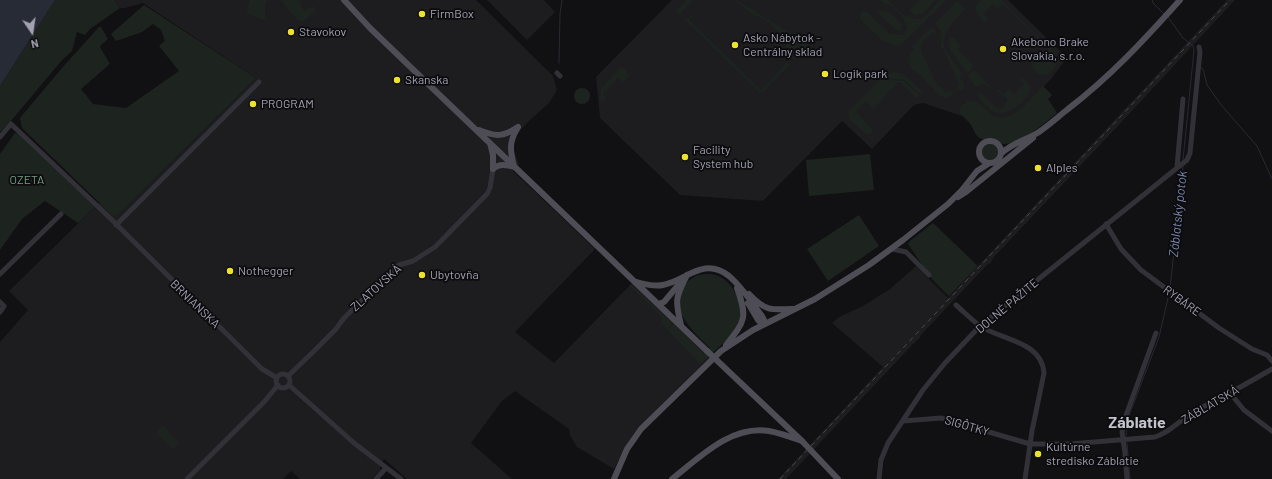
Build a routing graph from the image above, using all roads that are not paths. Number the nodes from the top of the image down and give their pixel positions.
1 (344, 0) edge
2 (1180, 0) edge
3 (1199, 47) dead end
4 (259, 82) dead end
5 (1183, 99) dead end
6 (475, 129) junction
7 (1040, 132) junction
8 (0, 137) edge
9 (490, 143) junction
10 (999, 144) junction
11 (1011, 145) junction
12 (1002, 153) junction
13 (980, 157) junction
14 (988, 164) junction
15 (1179, 166) junction
16 (515, 167) junction
17 (493, 170) junction
18 (977, 171) junction
19 (953, 200) junction
20 (61, 214) dead end
21 (1106, 224) junction
22 (116, 225) junction
23 (903, 240) junction
24 (892, 249) junction
25 (906, 252) junction
26 (0, 274) edge
27 (686, 275) junction
28 (929, 275) dead end
29 (636, 282) junction
30 (736, 283) junction
31 (0, 302) edge
32 (658, 304) junction
33 (956, 305) dead end
34 (796, 309) junction
35 (0, 312) edge
36 (763, 325) junction
37 (681, 326) junction
38 (980, 326) junction
39 (1156, 333) dead end
40 (721, 352) junction
41 (1272, 361) edge
42 (1272, 369) edge
43 (288, 376) junction
44 (277, 378) junction
45 (278, 385) junction
46 (289, 385) junction
47 (1230, 393) junction
48 (903, 421) junction
49 (1272, 431) edge
50 (1123, 440) junction
51 (802, 441) junction
52 (1030, 444) junction
53 (386, 468) junction
54 (187, 479) edge
55 (376, 479) edge
56 (401, 479) edge
57 (614, 479) edge
58 (672, 479) edge
59 (838, 479) edge
60 (879, 479) edge
61 (1025, 479) edge
62 (1127, 479) edge

1 - 6 main road
2 - 7 main road
3 - 15 street, DOLNÉ PAŽITE
4 - 22 street
5 - 15 street
6 - 9 main road
6 - 16 main road
7 - 11 main road
7 - 19 main road
8 - 22 street, BRNIANSKA
9 - 16 main road
9 - 17 main road
10 - 11 main road
10 - 12 main road
10 - 13 main road
11 - 12 main road
12 - 14 main road
13 - 14 main road
13 - 18 main road
14 - 18 main road
15 - 21 street, DOLNÉ PAŽITE
16 - 17 main road
16 - 29 main road
17 - 43 street, ZLATOVSKÁ
18 - 19 main road
19 - 23 main road
20 - 26 street
21 - 38 street, DOLNÉ PAŽITE
21 - 41 street, RYBÁRE
22 - 44 street, BRNIANSKA
23 - 24 main road
23 - 25 street
24 - 25 street
24 - 34 main road
25 - 28 street
27 - 29 main road
27 - 30 main road
27 - 32 main road
27 - 37 main road
29 - 32 main road
30 - 34 main road
30 - 36 main road
30 - 40 main road
31 - 35 street
32 - 37 main road
33 - 38 street
34 - 36 main road
36 - 40 main road
37 - 51 main road, bridge
38 - 48 street, DOLNÉ PAŽITE
38 - 52 street
39 - 50 street
40 - 57 main road
42 - 47 street, ZÁBLATSKÁ
43 - 44 street
43 - 46 street
44 - 45 street
45 - 46 street
45 - 54 street
46 - 53 street
47 - 49 street
47 - 50 street, ZÁBLATSKÁ
48 - 52 street, SIGÔTKY
48 - 60 street, DOLNÉ PAŽITE
50 - 52 street, ZÁBLATSKÁ
50 - 62 street
51 - 58 main road
51 - 59 main road, bridge
52 - 61 street
53 - 55 street
53 - 56 street

